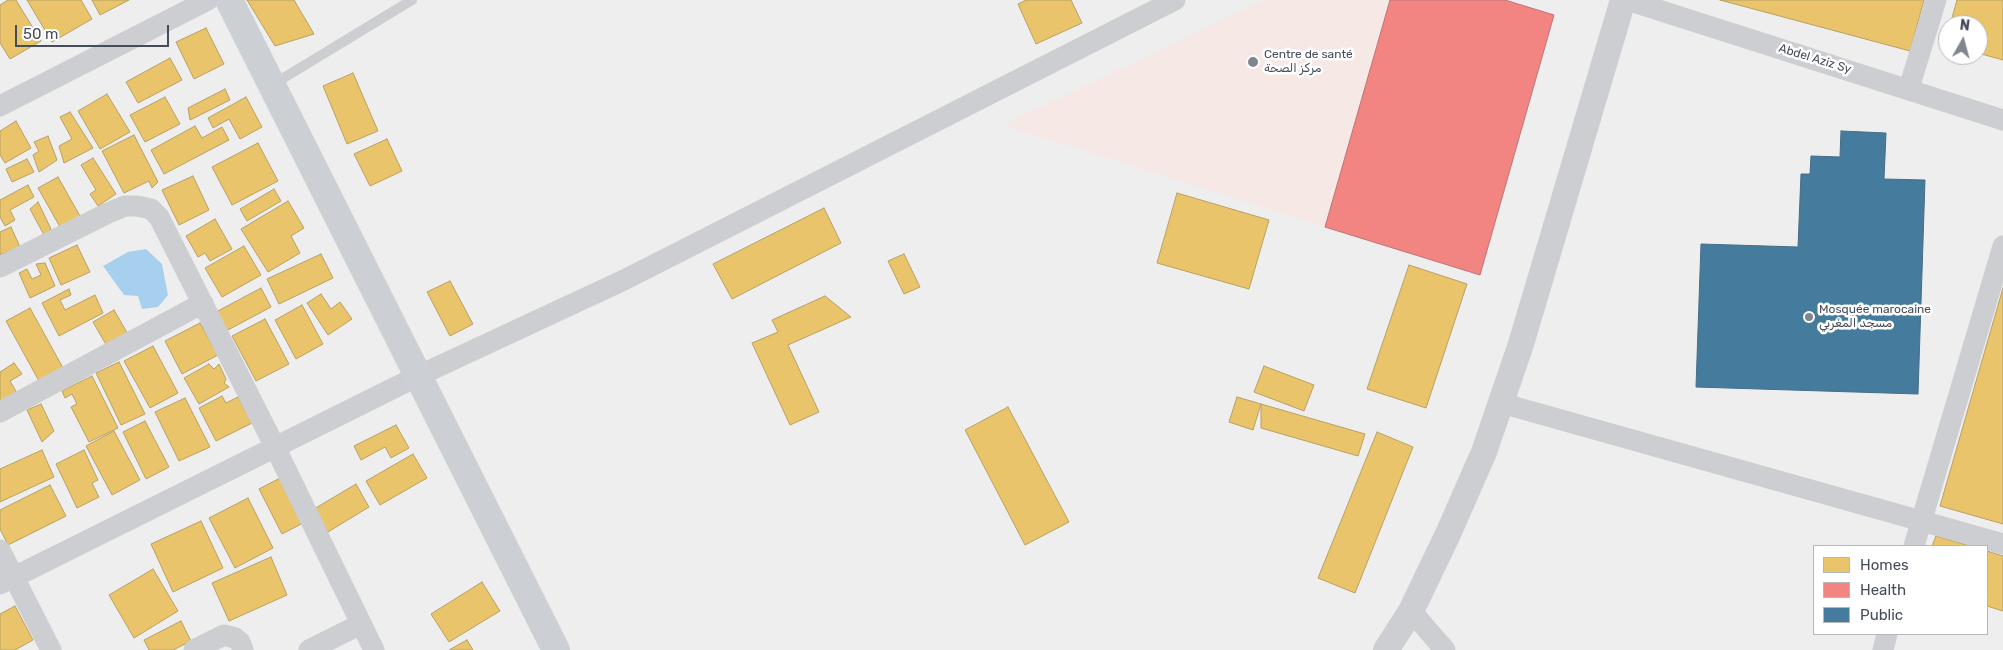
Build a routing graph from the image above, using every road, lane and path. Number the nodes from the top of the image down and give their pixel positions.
1 (208, 0) edge
2 (229, 0) edge
3 (412, 0) edge
4 (1175, 0) edge
5 (1623, 0) edge
6 (1627, 0) edge
7 (1936, 0) edge
8 (271, 85) junction
9 (1909, 88) junction
10 (0, 106) edge
11 (2003, 120) edge
12 (2001, 258) edge
13 (0, 268) edge
14 (203, 303) junction
15 (418, 376) junction
16 (1501, 403) junction
17 (0, 412) edge
18 (275, 447) junction
19 (1921, 521) junction
20 (2003, 544) edge
21 (1914, 545) edge
22 (0, 550) edge
23 (7, 581) edge
24 (1411, 611) junction
25 (361, 624) junction
26 (1887, 635) edge
27 (51, 650) edge
28 (194, 650) edge
29 (243, 650) edge
30 (309, 650) edge
31 (374, 650) edge
32 (556, 650) edge
33 (1386, 650) edge
34 (1445, 650) edge
35 (1882, 650) edge

1 - 10 street
2 - 8 main road
3 - 8 lane
4 - 15 street
5 - 16 street
6 - 9 street, Abdel Aziz Sy
7 - 9 street
8 - 15 main road
9 - 11 street, Abdel Aziz Sy
12 - 19 street
13 - 14 street
14 - 17 street
14 - 18 street
15 - 18 street
15 - 32 main road
16 - 19 street
16 - 24 street
18 - 23 street
18 - 25 street
19 - 20 street
19 - 21 street
22 - 23 street
23 - 27 street
24 - 33 street
24 - 34 street
25 - 30 street
25 - 31 street
26 - 35 street
28 - 29 street

